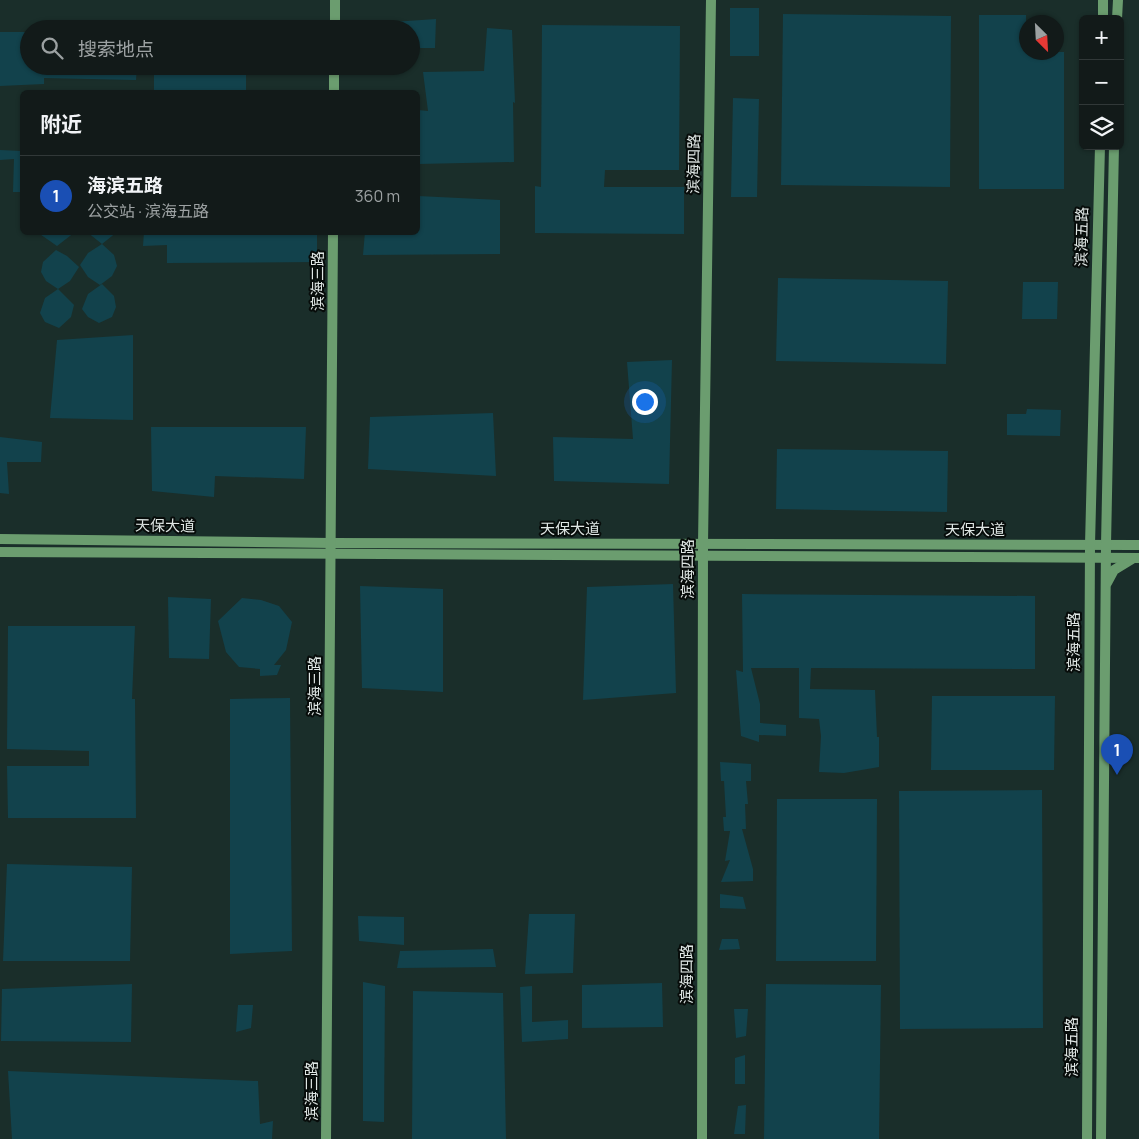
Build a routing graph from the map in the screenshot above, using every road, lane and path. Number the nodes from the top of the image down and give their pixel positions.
1 (335, 0) edge
2 (712, 0) edge
3 (1103, 0) edge
4 (1118, 0) edge
5 (1103, 15) edge
6 (1117, 15) edge
7 (335, 20) edge
8 (334, 75) edge
9 (334, 90) edge
10 (1100, 150) edge
11 (1114, 150) edge
12 (333, 235) edge
13 (0, 538) edge
14 (703, 544) junction
15 (1090, 545) junction
16 (1106, 545) junction
17 (1139, 546) edge
18 (331, 548) junction
19 (0, 552) edge
20 (703, 556) junction
21 (1089, 558) junction
22 (1137, 558) edge
23 (1107, 559) junction
24 (1089, 587) junction
25 (1106, 589) junction
26 (326, 1139) edge
27 (702, 1139) edge
28 (1087, 1139) edge
29 (1101, 1139) edge

1 - 7 street
2 - 14 street, 滨海四路
3 - 5 street
4 - 6 street
8 - 9 street
10 - 15 street, 滨海五路
11 - 16 street, 滨海五路
12 - 18 street, 滨海三路
13 - 18 street, 天保大道
14 - 15 street, 天保大道
14 - 18 street, 天保大道
14 - 20 street, 滨海四路
15 - 16 street, 天保大道
15 - 21 street, 滨海五路
16 - 17 street, 天保大道
16 - 23 street, 滨海五路
17 - 23 street
18 - 19 street, 天保大道
18 - 20 street, 天保大道
18 - 26 street, 滨海三路
20 - 21 street, 天保大道
20 - 27 street, 滨海四路
21 - 23 street, 天保大道
21 - 24 street, 滨海五路
22 - 23 street, 天保大道
22 - 25 street
23 - 24 street
23 - 25 street, 滨海五路
24 - 28 street, 滨海五路
25 - 29 street, 滨海五路

